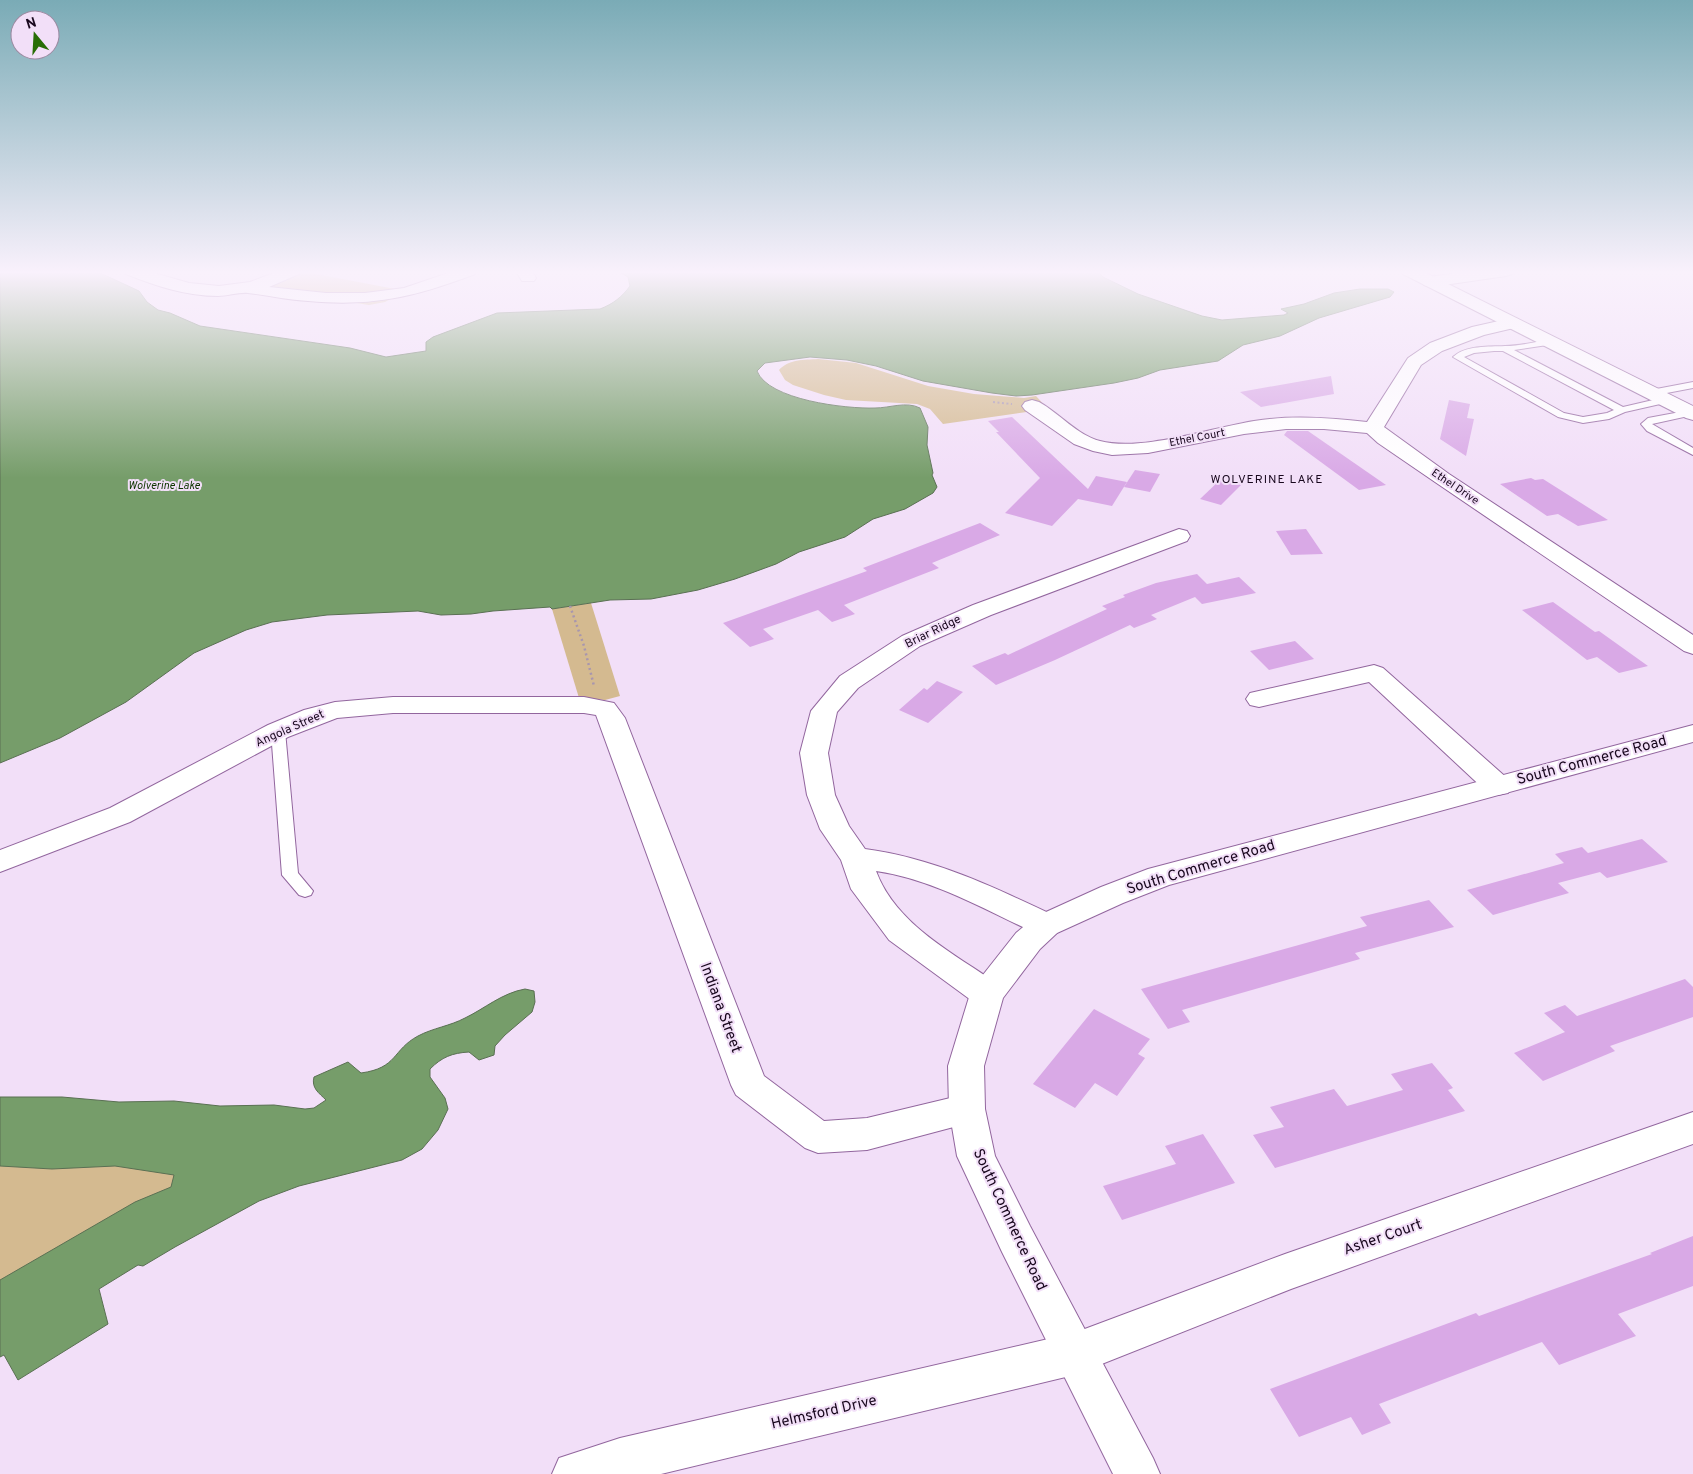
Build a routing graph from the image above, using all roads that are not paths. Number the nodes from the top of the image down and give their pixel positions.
1 (1455, 340) edge
2 (1546, 340) edge
3 (1551, 342) junction
4 (1505, 349) junction
5 (1693, 385) edge
6 (1659, 397) junction
7 (1032, 406) dead end
8 (1622, 410) junction
9 (1692, 413) edge
10 (1373, 428) junction
11 (1693, 452) edge
12 (1179, 536) dead end
13 (1693, 646) edge
14 (1259, 699) dead end
15 (605, 709) joint
16 (278, 731) junction
17 (1693, 733) edge
18 (1498, 786) junction
19 (856, 858) junction
20 (0, 862) edge
21 (305, 891) dead end
22 (1046, 925) junction
23 (987, 994) junction
24 (967, 1108) junction
25 (1693, 1128) edge
26 (1074, 1354) junction
27 (575, 1474) edge
28 (1137, 1474) edge

1 - 10 street
2 - 3 street
3 - 4 lane
3 - 6 street
4 - 8 lane
4 - 8 lane
5 - 6 lane
6 - 8 lane
6 - 9 street
7 - 10 street, Ethel Court
9 - 11 lane
10 - 13 street, Ethel Drive
12 - 19 street, Briar Ridge
14 - 18 street
15 - 16 street, Angola Street
15 - 24 street, Indiana Street
16 - 20 street, Angola Street
16 - 21 lane
17 - 18 street, South Commerce Road
18 - 22 street, South Commerce Road
19 - 22 street
19 - 23 street, Briar Ridge
22 - 23 street, South Commerce Road
23 - 24 street, South Commerce Road
24 - 26 street, South Commerce Road
25 - 26 street, Asher Court
26 - 27 street, Helmsford Drive
26 - 28 street, South Commerce Road

